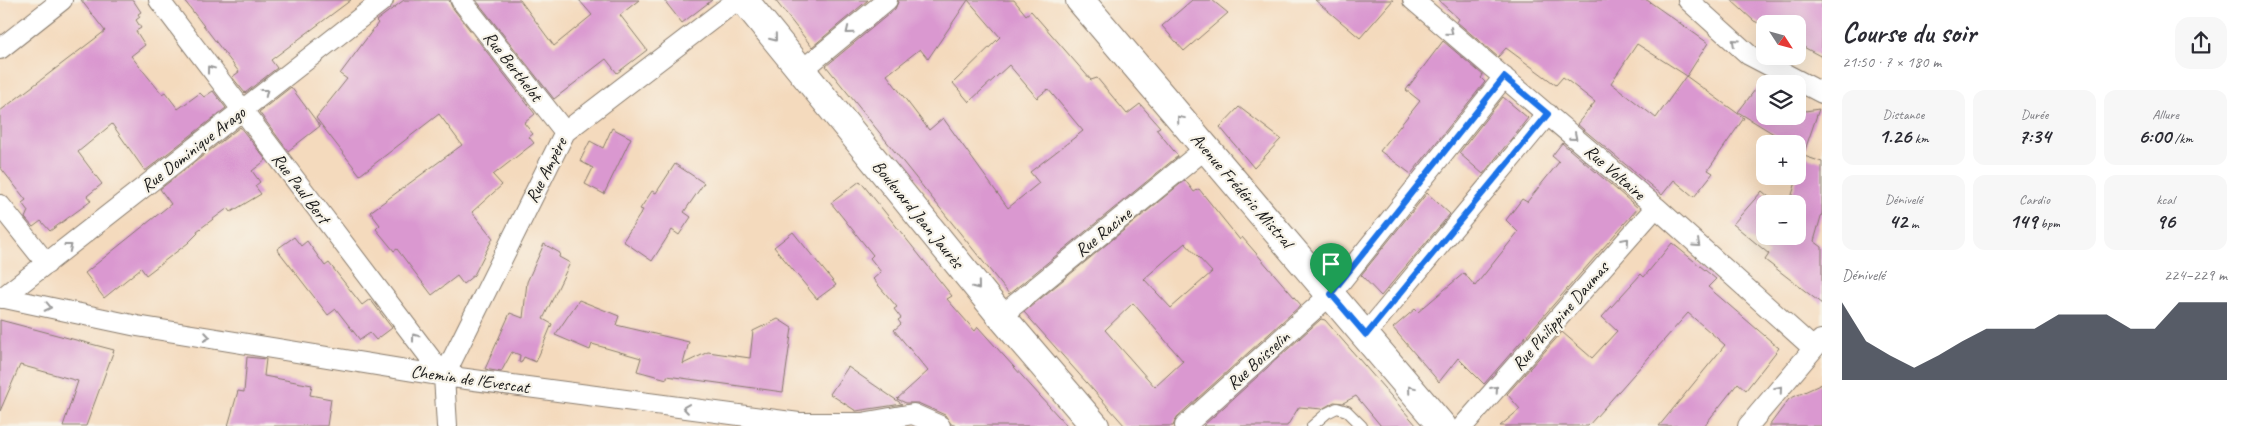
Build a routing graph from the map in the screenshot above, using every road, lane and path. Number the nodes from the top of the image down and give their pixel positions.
1 (62, 0) edge
2 (159, 0) edge
3 (383, 0) edge
4 (461, 0) edge
5 (736, 0) edge
6 (744, 0) edge
7 (887, 0) edge
8 (1413, 0) edge
9 (1688, 0) edge
10 (1090, 4) edge
11 (0, 49) edge
12 (800, 71) junction
13 (1504, 77) junction
14 (1822, 93) edge
15 (241, 110) junction
16 (1548, 114) junction
17 (565, 132) junction
18 (1205, 149) junction
19 (0, 205) edge
20 (1656, 207) junction
21 (47, 264) junction
22 (1331, 294) junction
23 (1, 297) edge
24 (1001, 316) junction
25 (1366, 335) junction
26 (1818, 343) edge
27 (444, 376) junction
28 (447, 426) edge
29 (940, 426) edge
30 (1096, 426) edge
31 (1185, 426) edge
32 (1312, 426) edge
33 (1362, 426) edge
34 (1442, 426) edge
35 (1463, 426) edge
36 (1748, 426) edge

1 - 11 street
15 -> 2 street, Rue Paul Bert
15 -> 3 street, Rue Dominique Arago
4 - 17 street, Rue Berthelot
5 - 17 street, Rue Ampère
6 -> 12 main road, Boulevard Jean Jaurès
7 -> 12 street
8 -> 13 street, Rue Voltaire
14 -> 9 street
18 -> 10 main road, Avenue Frédéric Mistral
12 -> 24 main road, Boulevard Jean Jaurès
13 - 16 street, Rue Voltaire
13 - 22 street, Rue Boisselin
21 -> 15 street, Rue Dominique Arago
27 -> 15 street, Rue Paul Bert
16 -> 20 street, Rue Voltaire
16 - 25 street
17 - 27 street, Rue Ampère
18 - 22 main road, Avenue Frédéric Mistral
18 - 24 street, Rue Racine
19 - 21 street
20 -> 26 street, Rue Voltaire
35 -> 20 street, Rue Philippine Daumas
21 - 23 street, Rue Dominique Arago
22 - 25 main road, Avenue Frédéric Mistral
22 - 31 street, Rue Boisselin
23 -> 27 street, Chemin de l'Evescat
24 - 30 main road, Boulevard Jean Jaurès
34 -> 25 main road, Avenue Frédéric Mistral
36 -> 26 street
27 - 28 street
29 -> 27 street, Chemin de l'Evescat
32 - 33 lane

